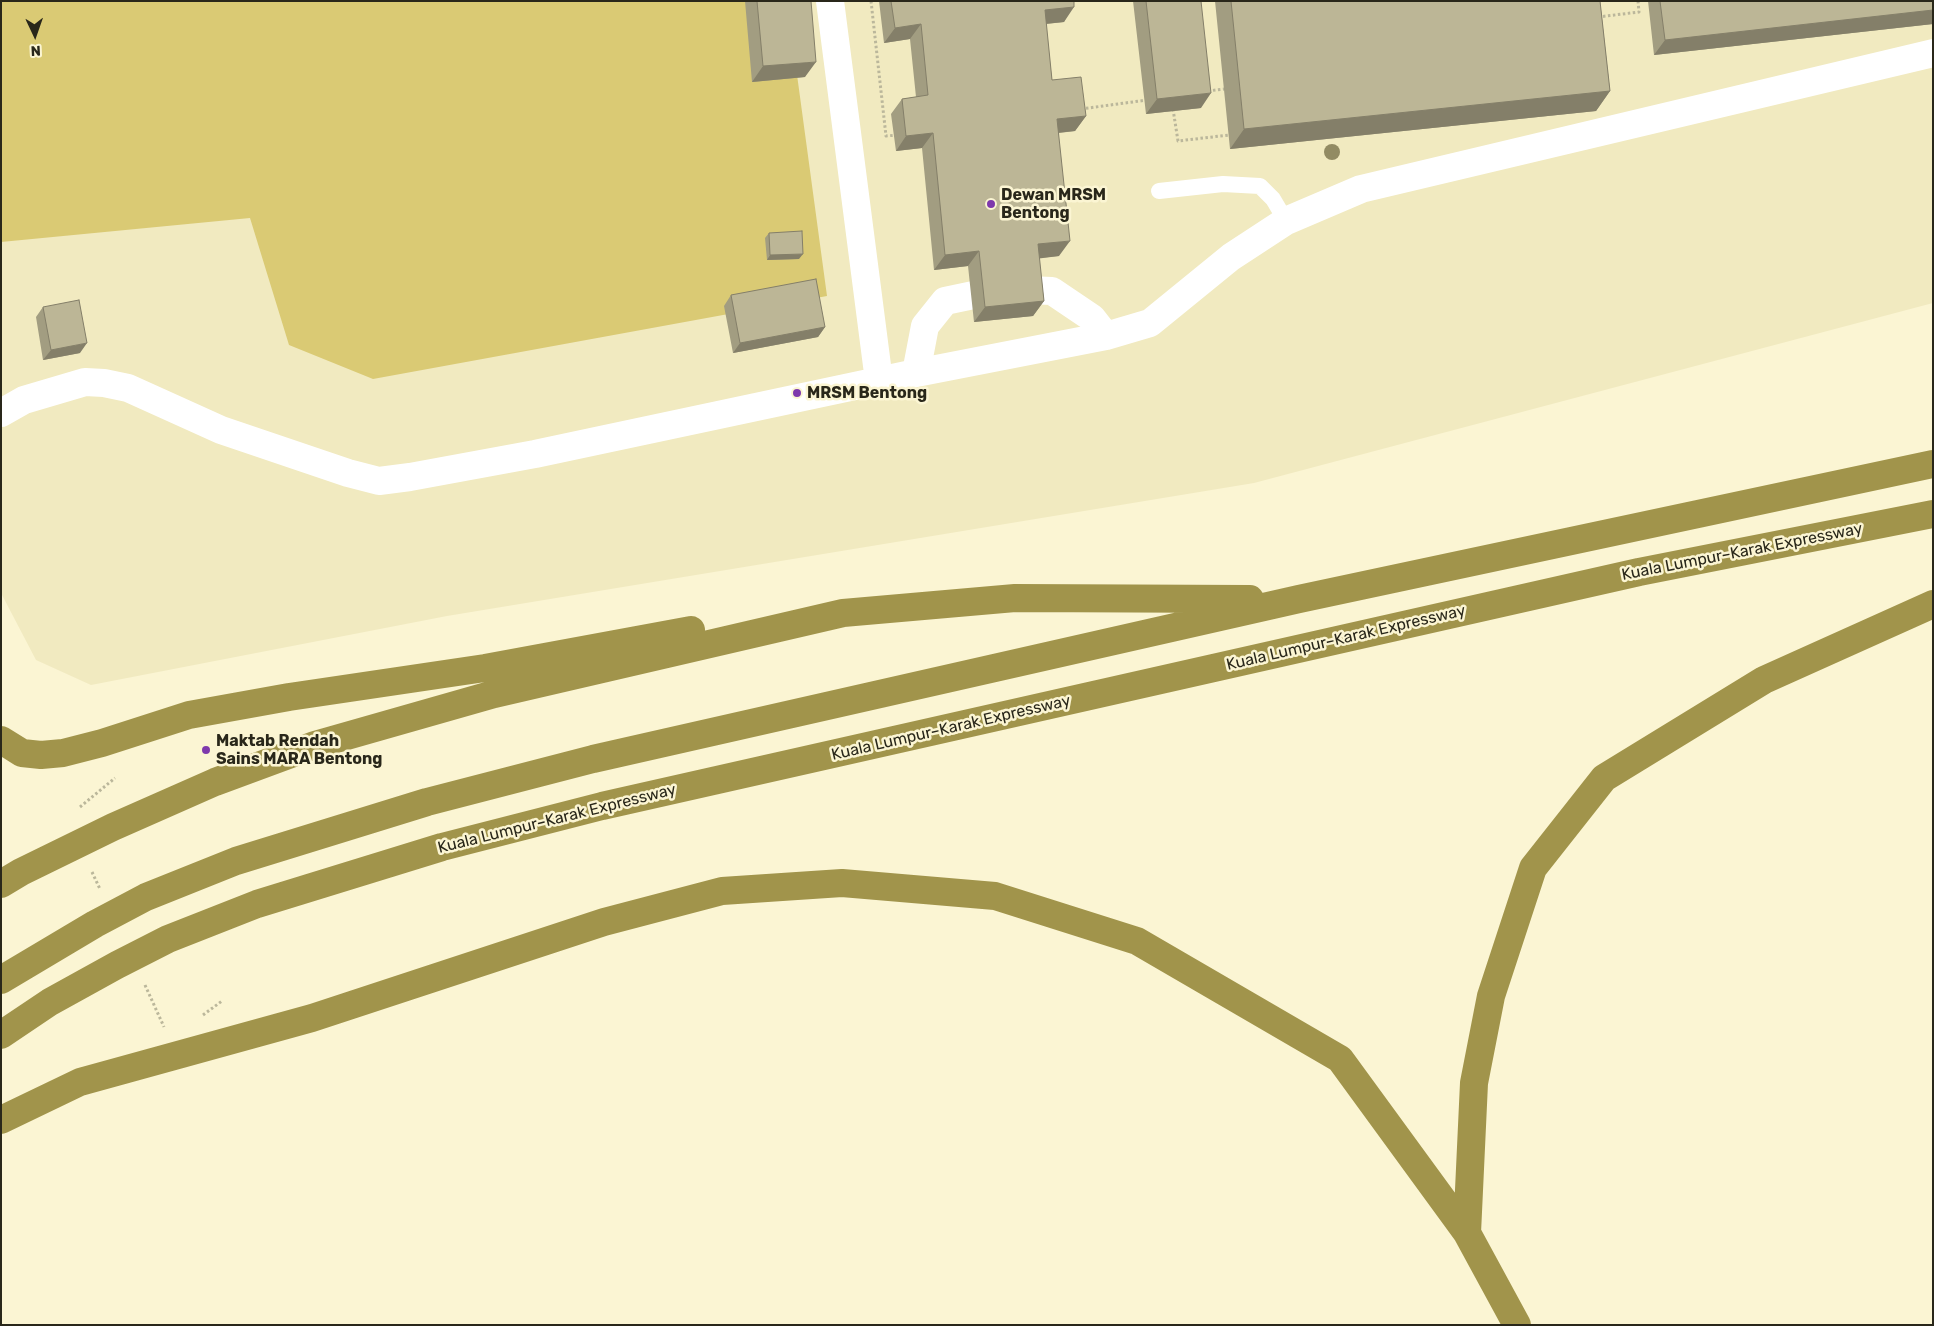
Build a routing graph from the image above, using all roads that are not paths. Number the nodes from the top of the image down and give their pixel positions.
1 (830, 1) edge
2 (1933, 52) edge
3 (1159, 191) dead end
4 (1286, 220) junction
5 (1106, 336) junction
6 (916, 374) junction
7 (879, 381) junction
8 (1, 413) edge
9 (1933, 464) edge
10 (1933, 514) edge
11 (1299, 599) junction
12 (1933, 604) edge
13 (843, 613) junction
14 (1, 740) edge
15 (1, 884) edge
16 (1, 980) edge
17 (1, 1035) edge
18 (1, 1120) edge
19 (1467, 1233) junction
20 (1517, 1325) edge

1 - 7 street
2 - 4 street
3 - 4 lane
4 - 5 street
5 - 6 street
5 - 6 street
6 - 7 street
7 - 8 street
9 - 11 highway
10 - 17 highway, Kuala Lumpur–Karak Expressway
11 - 13 highway
11 - 16 highway
12 - 19 highway
13 - 14 highway
13 - 15 highway
18 - 19 highway
19 - 20 highway

